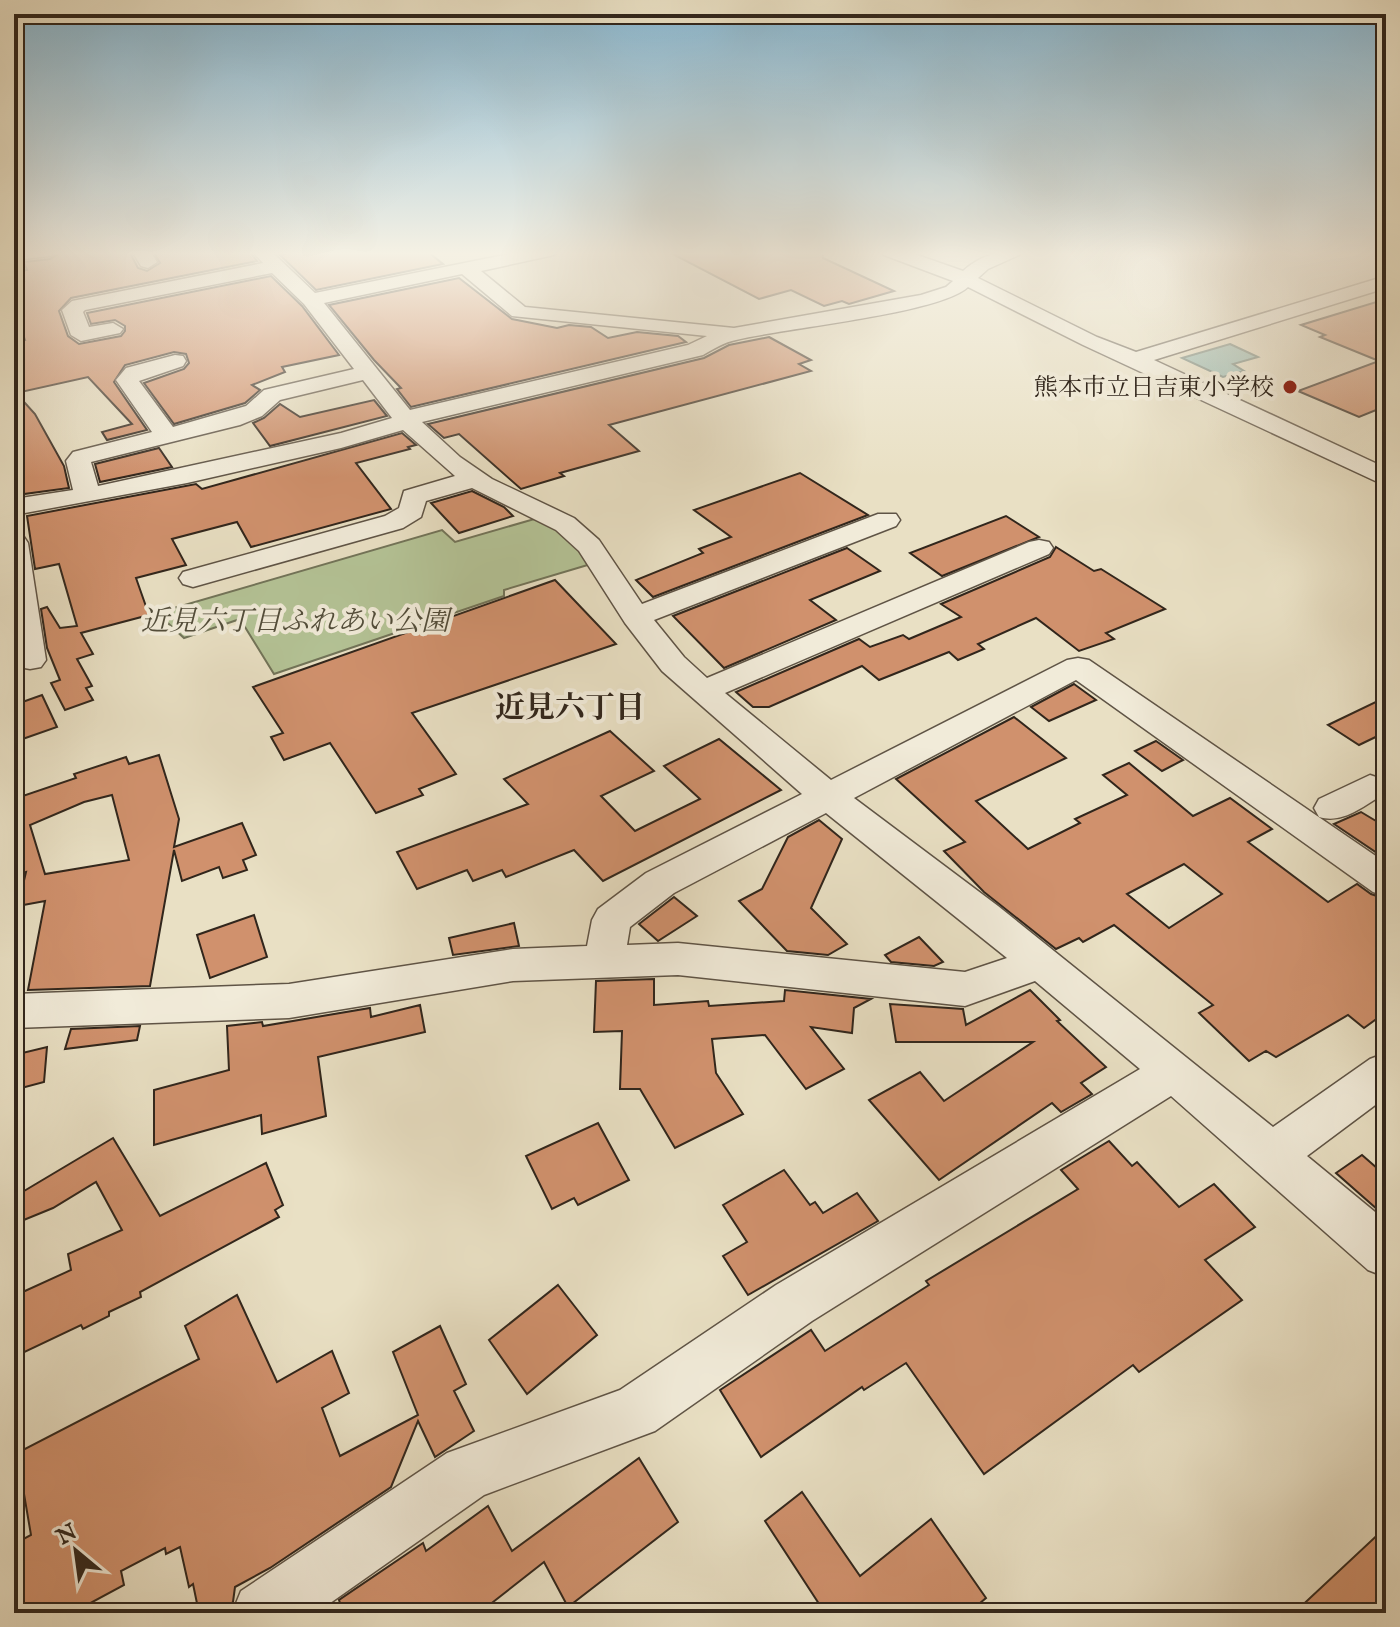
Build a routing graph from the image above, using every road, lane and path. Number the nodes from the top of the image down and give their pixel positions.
1 (78, 327) edge
2 (331, 327) edge
3 (673, 327) edge
4 (771, 327) edge
5 (1062, 327) edge
6 (1240, 327) edge
7 (113, 329) dead end
8 (736, 333) junction
9 (1135, 359) junction
10 (175, 361) dead end
11 (366, 373) junction
12 (407, 421) junction
13 (166, 435) junction
14 (1386, 478) edge
15 (475, 479) junction
16 (88, 496) junction
17 (14, 507) edge
18 (887, 520) dead end
19 (14, 543) edge
20 (1039, 548) dead end
21 (193, 578) dead end
22 (636, 617) junction
23 (30, 660) dead end
24 (703, 691) junction
25 (1381, 787) edge
26 (827, 795) junction
27 (1332, 808) dead end
28 (1386, 882) edge
29 (604, 962) junction
30 (1040, 963) junction
31 (14, 1011) edge
32 (1174, 1071) junction
33 (1386, 1072) edge
34 (1271, 1155) junction
35 (1386, 1253) edge
36 (263, 1613) edge

1 - 7 street
2 - 11 street
3 - 8 street
4 - 8 street
5 - 9 street
6 - 9 street
8 - 12 street
9 - 14 street
10 - 13 street
11 - 12 street
11 - 13 street
12 - 15 street
12 - 16 street
13 - 16 street
15 - 21 street
15 - 22 street
16 - 17 street
18 - 22 street
19 - 23 street
20 - 24 street
22 - 24 street
24 - 26 street
25 - 27 street
26 - 28 street
26 - 29 street
26 - 30 street
29 - 30 street
29 - 31 street
30 - 32 street
32 - 34 street
32 - 36 street
33 - 34 street
34 - 35 street

